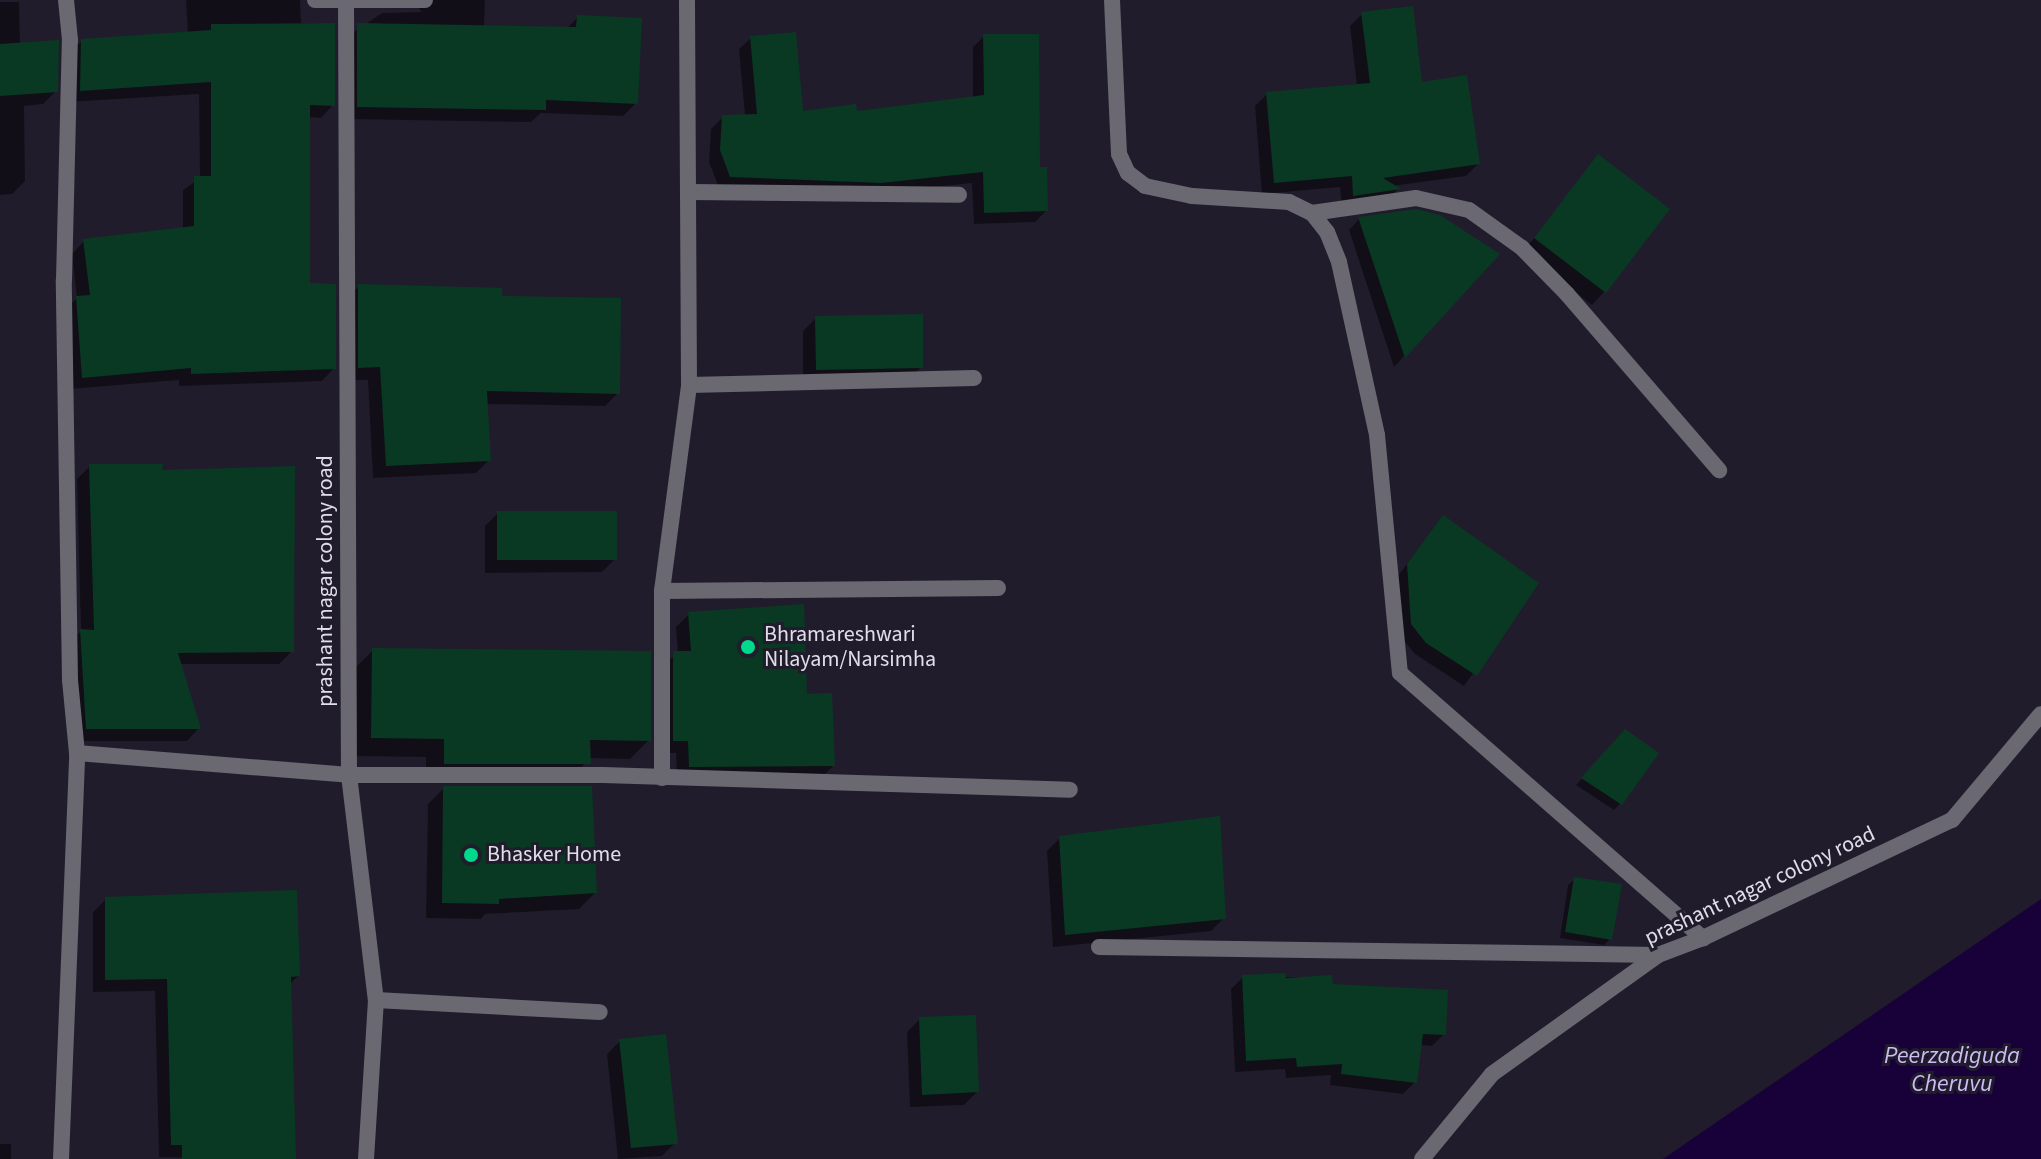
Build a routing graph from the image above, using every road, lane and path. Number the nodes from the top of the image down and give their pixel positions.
1 (66, 0) edge
2 (315, 0) edge
3 (425, 0) edge
4 (687, 0) edge
5 (1112, 0) edge
6 (346, 1) edge
7 (691, 192) junction
8 (959, 195) dead end
9 (1312, 213) junction
10 (974, 378) dead end
11 (689, 385) junction
12 (1719, 470) dead end
13 (998, 588) dead end
14 (662, 591) junction
15 (2041, 714) edge
16 (77, 753) junction
17 (349, 775) junction
18 (662, 778) junction
19 (1070, 790) dead end
20 (1703, 938) junction
21 (1099, 947) dead end
22 (1658, 955) junction
23 (376, 1000) junction
24 (600, 1012) dead end
25 (61, 1159) edge
26 (366, 1159) edge
27 (1422, 1159) edge

1 - 16 street
2 - 6 street
3 - 6 street
4 - 7 street
5 - 9 street
6 - 17 street, prashant nagar colony road
7 - 8 street
7 - 11 street
9 - 12 street
9 - 20 street
10 - 11 street
11 - 14 street
13 - 14 street
14 - 18 street
15 - 20 street, prashant nagar colony road
16 - 17 street
16 - 25 street
17 - 18 street
17 - 23 street, prashant nagar colony road
18 - 19 street
20 - 22 street, prashant nagar colony road
21 - 22 street
22 - 27 street, prashant nagar colony road
23 - 24 street
23 - 26 street, prashant nagar colony road

